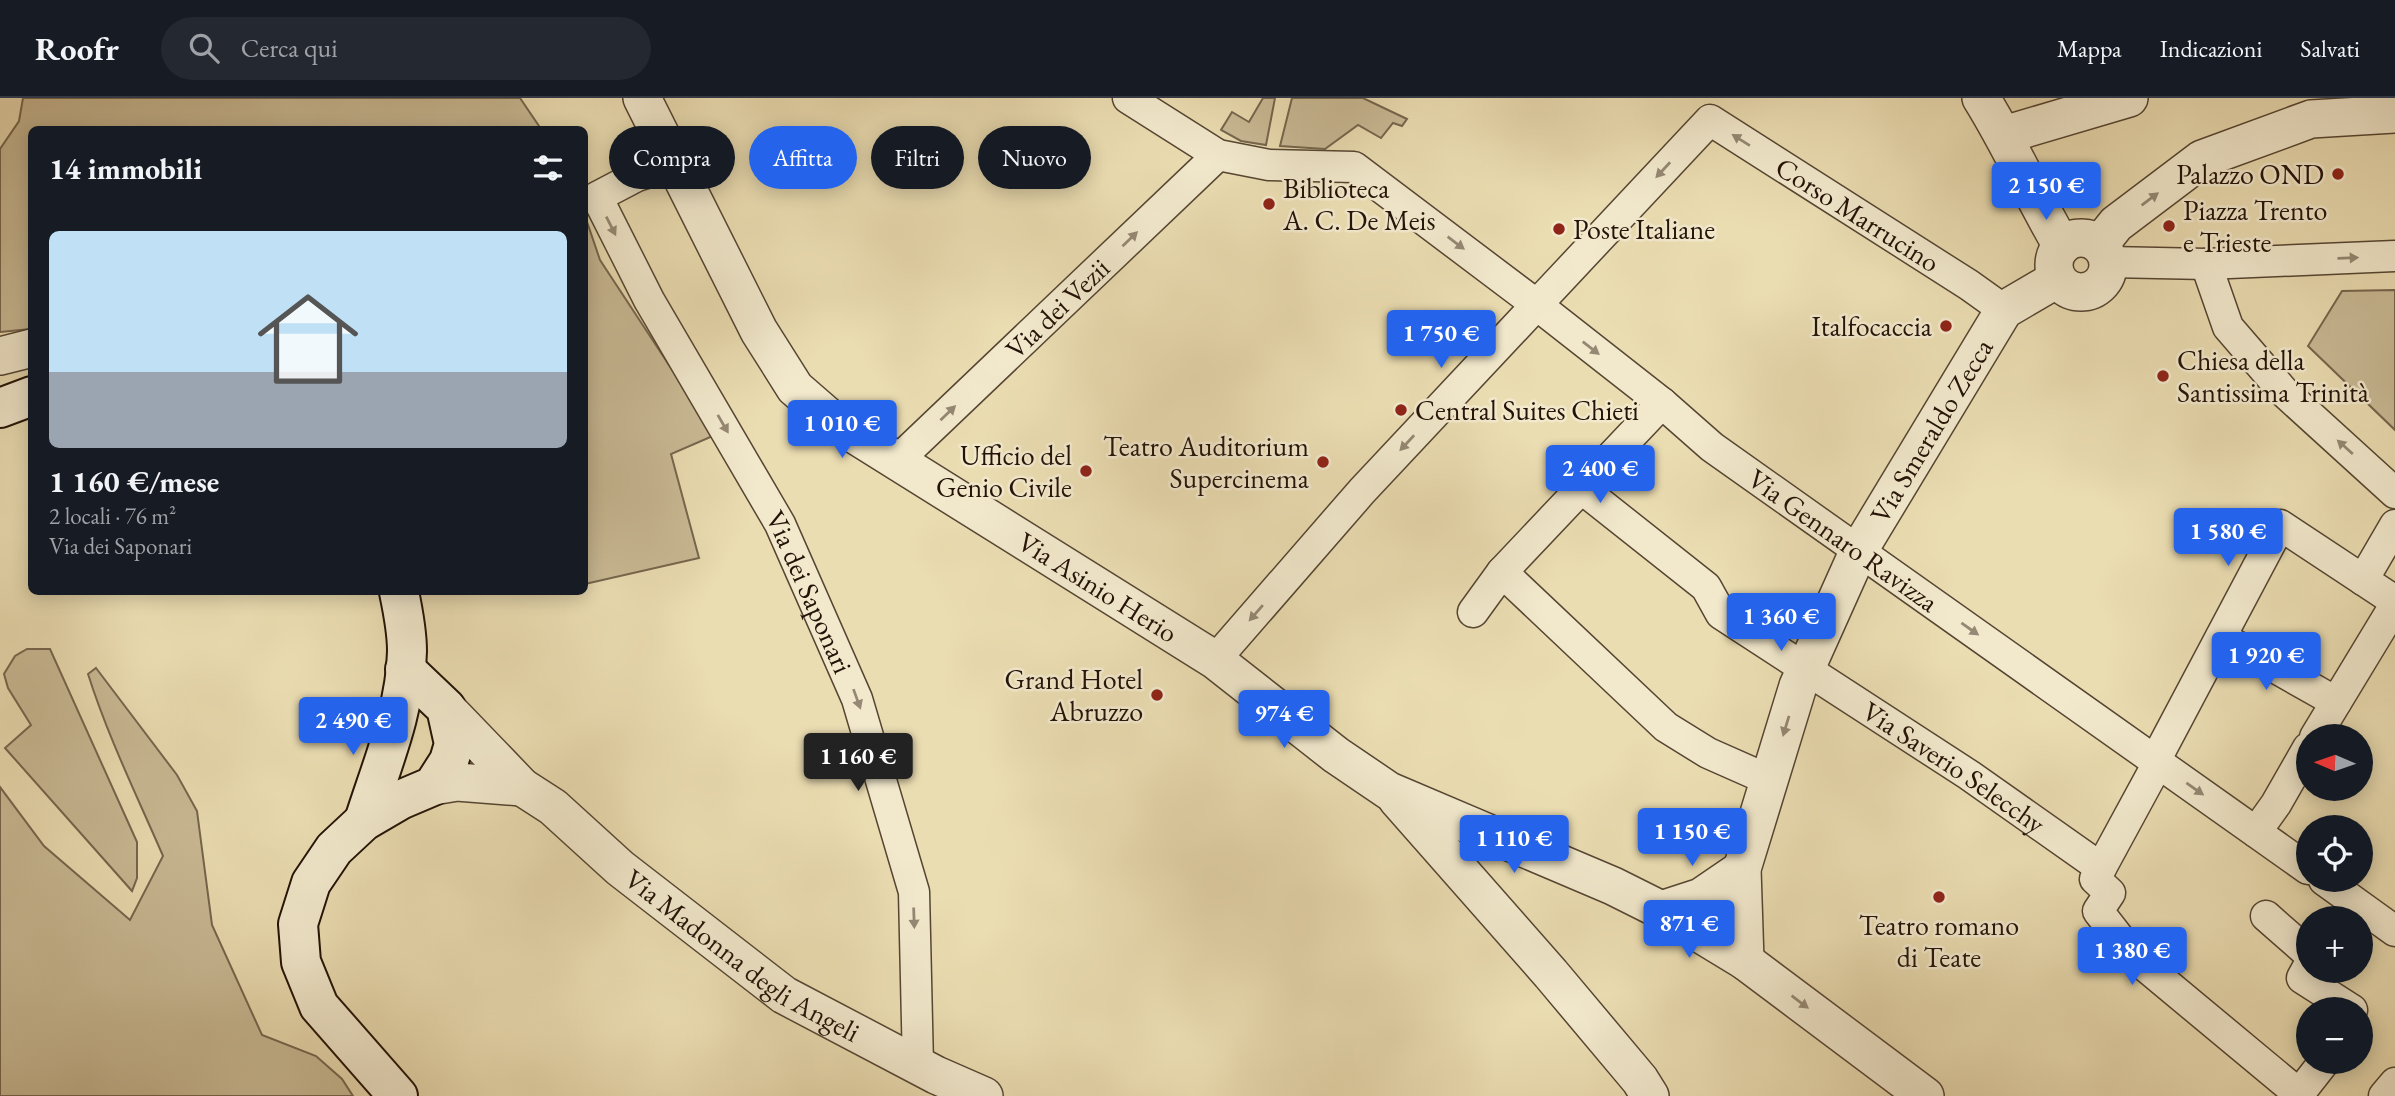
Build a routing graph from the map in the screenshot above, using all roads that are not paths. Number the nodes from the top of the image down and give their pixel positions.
1 (642, 98) edge
2 (1128, 98) edge
3 (1981, 98) edge
4 (2129, 98) edge
5 (2395, 114) edge
6 (656, 126) edge
7 (2004, 135) junction
8 (1218, 155) junction
9 (612, 189) edge
10 (688, 189) edge
11 (2104, 253) junction
12 (2395, 256) edge
13 (2060, 262) junction
14 (2206, 264) junction
15 (1537, 305) junction
16 (2004, 310) junction
17 (28, 349) edge
18 (0, 356) edge
19 (28, 398) edge
20 (1662, 403) junction
21 (0, 408) edge
22 (898, 460) junction
23 (1581, 488) junction
24 (2395, 494) edge
25 (2395, 525) edge
26 (1858, 550) junction
27 (1502, 572) junction
28 (2363, 580) junction
29 (399, 595) edge
30 (2395, 603) edge
31 (1473, 612) dead end
32 (2221, 637) junction
33 (1215, 660) junction
34 (405, 669) junction
35 (1806, 669) junction
36 (2336, 702) junction
37 (446, 708) junction
38 (398, 710) junction
39 (2323, 724) edge
40 (2157, 762) junction
41 (2296, 769) edge
42 (1769, 779) junction
43 (433, 786) junction
44 (522, 787) junction
45 (1389, 791) junction
46 (364, 821) junction
47 (2256, 832) junction
48 (2296, 860) edge
49 (2101, 868) junction
50 (1742, 869) junction
51 (2337, 892) edge
52 (1661, 910) junction
53 (2266, 916) dead end
54 (2376, 927) edge
55 (2296, 942) edge
56 (1745, 961) junction
57 (918, 1066) junction
58 (2315, 1074) edge
59 (2395, 1083) edge
60 (398, 1096) edge
61 (984, 1096) edge
62 (1650, 1096) edge
63 (1925, 1096) edge
64 (2384, 1096) edge

1 - 6 street, Via Asinio Herio
2 - 8 street
3 - 7 street
4 - 7 street
11 -> 5 street
7 - 13 street
8 -> 15 street, Via Gennaro Ravizza
22 -> 8 street, Via dei Vezii
9 -> 57 street, Via dei Saponari
10 - 22 street, Via Asinio Herio
11 - 13 street
11 - 13 street
11 - 14 street
14 -> 12 street
13 - 16 street
24 -> 14 street
16 -> 15 street, Corso Marrucino
15 -> 20 street, Via Gennaro Ravizza
15 -> 33 street
16 - 26 street, Via Smeraldo Zecca
17 - 18 street
19 - 21 main road
20 - 23 street
20 - 26 street, Via Gennaro Ravizza
22 - 33 street, Via Asinio Herio
23 - 27 street
23 - 35 street, Via Saverio Selecchy
25 - 28 street
26 - 35 street, Via Smeraldo Zecca
26 -> 40 street, Via Gennaro Ravizza
27 - 31 street
27 - 42 street
28 - 30 street
28 - 32 street
29 - 34 main road
30 - 36 street
32 - 36 street
32 - 40 street
33 - 45 street, Via Asinio Herio
34 - 37 main road, Via Madonna degli Angeli
34 - 38 main road, Via Madonna degli Angeli
35 -> 42 street, Via Smeraldo Zecca
35 - 49 street, Via Saverio Selecchy
36 - 39 street
37 - 43 main road
37 - 44 street, Via Madonna degli Angeli
38 - 43 main road, Via Madonna degli Angeli
38 - 46 main road, Via Madonna degli Angeli
40 -> 47 street, Via Gennaro Ravizza
40 - 49 street
41 - 47 street
42 - 50 street, Via Smeraldo Zecca
43 - 44 street, Via Madonna degli Angeli
43 - 46 main road, Via Madonna degli Angeli
44 - 57 street, Via Madonna degli Angeli
45 - 52 street
45 - 62 street
46 - 60 main road, Via Madonna degli Angeli
47 - 48 street, Via Gennaro Ravizza
49 - 58 street
50 - 52 street
50 - 56 street, Via Smeraldo Zecca
51 - 54 street
52 - 56 street
53 - 55 street
56 -> 63 street
57 - 61 street, Via Madonna degli Angeli
59 - 64 street

